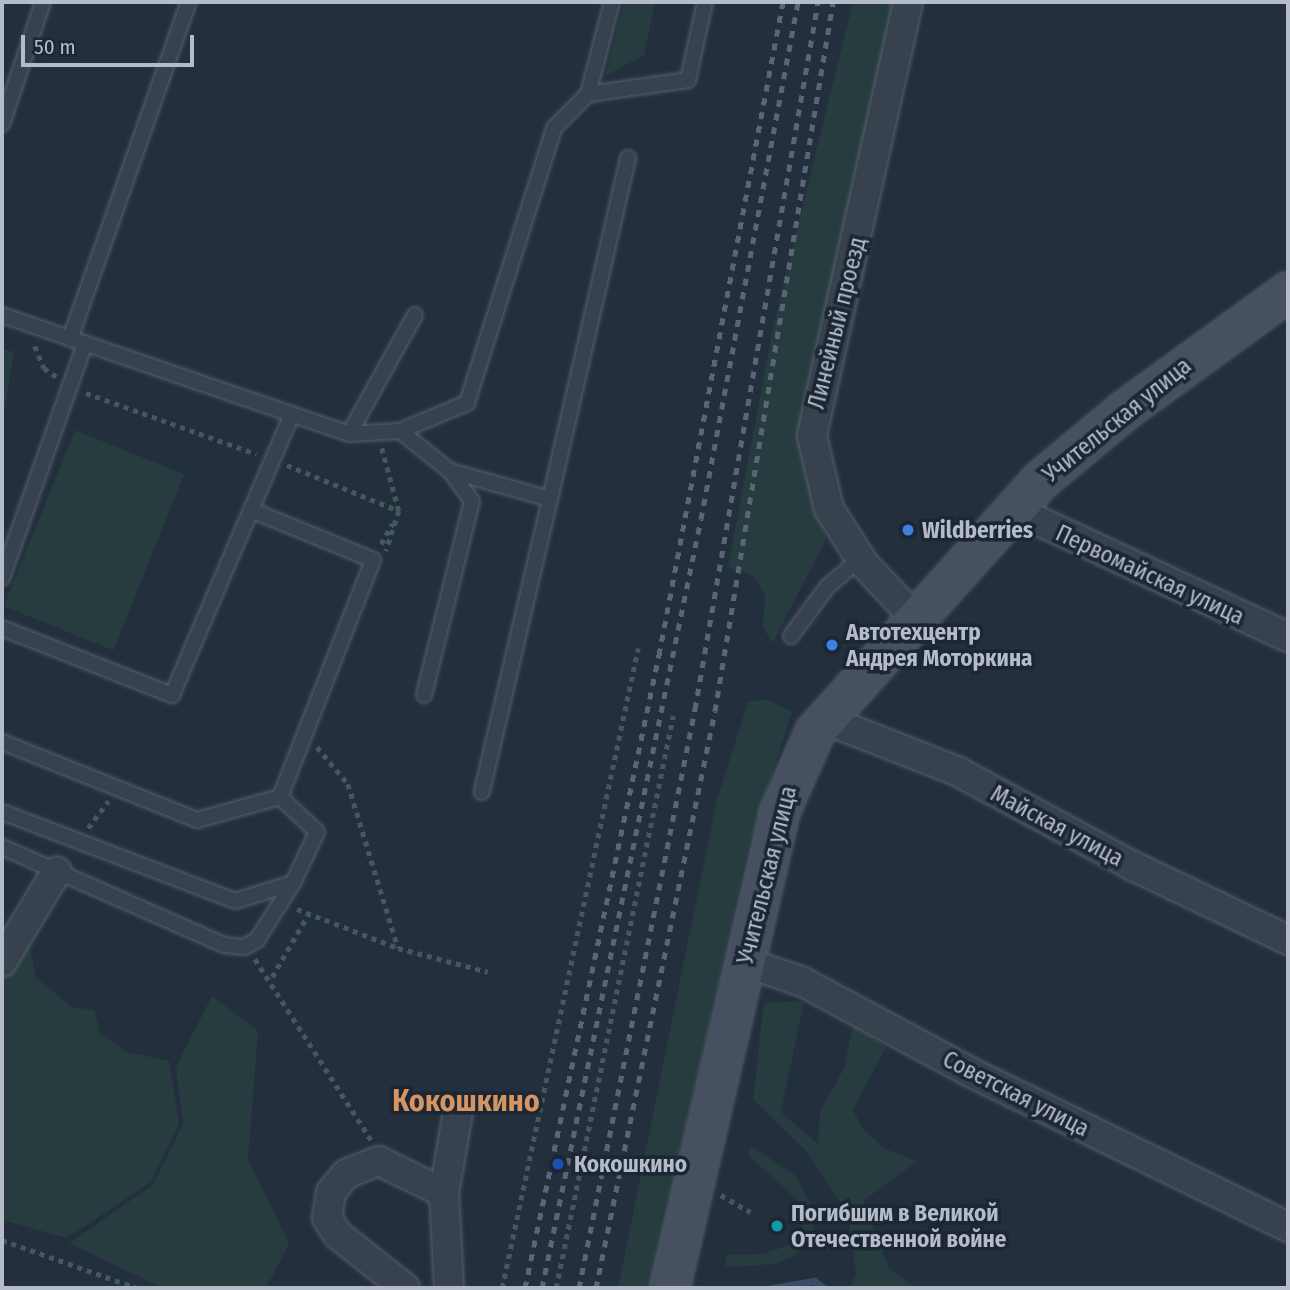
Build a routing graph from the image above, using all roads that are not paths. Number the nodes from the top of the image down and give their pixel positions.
1 (43, 2) edge
2 (189, 2) edge
3 (612, 2) edge
4 (705, 2) edge
5 (908, 2) edge
6 (587, 94) junction
7 (2, 124) edge
8 (628, 158) dead end
9 (1288, 292) edge
10 (2, 315) edge
11 (415, 315) dead end
12 (70, 339) junction
13 (85, 343) junction
14 (292, 414) junction
15 (400, 431) junction
16 (349, 434) junction
17 (450, 471) junction
18 (550, 499) junction
19 (1013, 509) junction
20 (251, 510) junction
21 (860, 559) junction
22 (2, 578) edge
23 (914, 617) junction
24 (2, 628) edge
25 (791, 636) dead end
26 (1288, 637) edge
27 (424, 695) dead end
28 (824, 719) junction
29 (2, 742) edge
30 (482, 792) dead end
31 (280, 797) junction
32 (2, 812) edge
33 (2, 847) edge
34 (57, 871) junction
35 (293, 883) junction
36 (1288, 940) edge
37 (2, 962) edge
38 (744, 962) junction
39 (458, 1112) dead end
40 (444, 1194) junction
41 (1288, 1227) edge
42 (405, 1288) edge
43 (449, 1288) edge
44 (670, 1288) edge

1 - 7 lane
2 - 12 lane
3 - 6 lane
4 - 6 lane
5 - 21 street, Линейный проезд
6 - 15 lane
8 - 18 lane
9 - 19 street, Учительская улица
10 - 12 lane
11 - 16 lane
12 - 13 lane
13 - 14 lane
13 - 22 lane
14 - 16 lane
14 - 20 lane
15 - 16 lane
15 - 17 lane
17 - 18 lane
17 - 27 lane
18 - 30 lane
19 - 23 street, Учительская улица
19 - 26 street, Первомайская улица
20 - 24 lane
20 - 31 lane
21 - 23 street, Линейный проезд
21 - 25 lane
23 - 28 street, Учительская улица
28 - 36 street, Майская улица
28 - 38 street, Учительская улица
29 - 31 lane
31 - 35 lane
32 - 35 lane
33 - 34 lane
34 - 35 lane
34 - 37 street
38 - 41 street, Советская улица
38 - 44 street, Учительская улица
39 - 40 street
40 - 42 street
40 - 43 street

